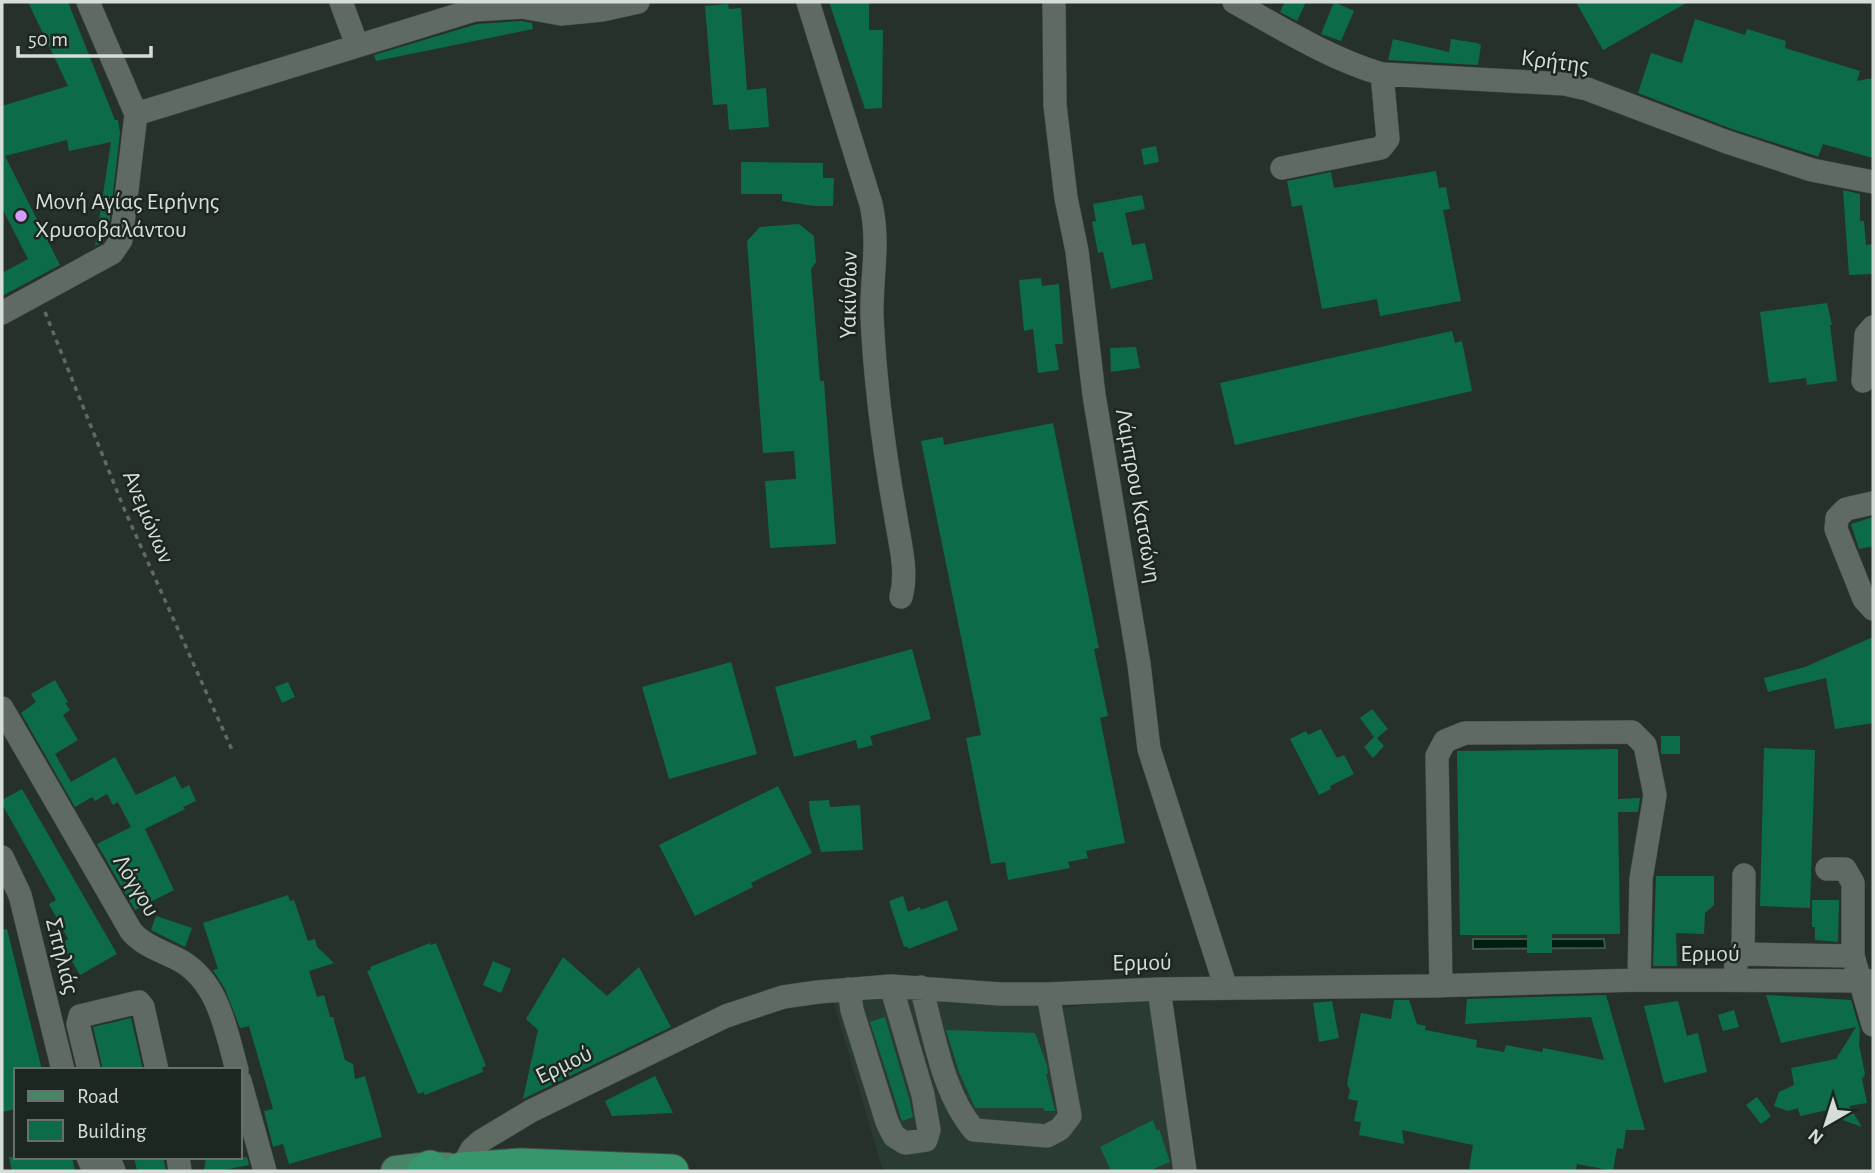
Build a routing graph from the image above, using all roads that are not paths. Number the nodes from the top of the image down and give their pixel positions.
1 (88, 2) edge
2 (341, 2) edge
3 (638, 2) edge
4 (808, 2) edge
5 (1054, 2) edge
6 (1234, 2) edge
7 (357, 45) junction
8 (1382, 74) junction
9 (136, 114) junction
10 (1282, 168) dead end
11 (1873, 182) edge
12 (2, 313) edge
13 (1873, 327) edge
14 (1863, 381) dead end
15 (1873, 503) edge
16 (901, 597) dead end
17 (1873, 609) edge
18 (2, 708) edge
19 (2, 857) edge
20 (1827, 869) dead end
21 (1744, 875) dead end
22 (11, 898) edge
23 (1743, 954) junction
24 (1853, 956) junction
25 (1639, 980) junction
26 (1735, 980) junction
27 (1867, 981) edge
28 (891, 986) junction
29 (1441, 986) junction
30 (921, 987) junction
31 (1226, 988) junction
32 (849, 989) junction
33 (1159, 989) junction
34 (1048, 994) junction
35 (1873, 1024) edge
36 (62, 1068) edge
37 (89, 1068) edge
38 (158, 1068) edge
39 (236, 1068) edge
40 (242, 1089) edge
41 (448, 1170) edge
42 (265, 1171) edge
43 (396, 1171) edge
44 (672, 1171) edge
45 (1185, 1171) edge

1 - 9 street
2 - 7 street
3 - 7 street
4 - 16 street, Υακίνθων
5 - 31 street, Λάμπρου Κατσώνη
6 - 8 street, Κρήτης
7 - 9 street
8 - 10 street
8 - 11 street, Κρήτης
9 - 12 street
13 - 14 street
15 - 17 street
18 - 39 street, Λόγγου
19 - 22 street, Σπηλιάς
20 - 24 street
21 - 23 street
22 - 36 street, Σπηλιάς
23 - 24 street
23 - 26 street
24 - 27 street
25 - 26 street, Ερμού
25 - 29 street, Ερμού
25 - 29 street
26 - 27 street, Ερμού
27 - 35 street
28 - 30 street, Ερμού
28 - 32 street, Ερμού
28 - 32 street
29 - 31 street, Ερμού
30 - 34 street, Ερμού
30 - 34 street
31 - 33 street, Ερμού
32 - 41 street, Ερμού
33 - 34 street, Ερμού
33 - 45 street
37 - 38 street
40 - 42 street
41 - 43 main road
41 - 44 highway

